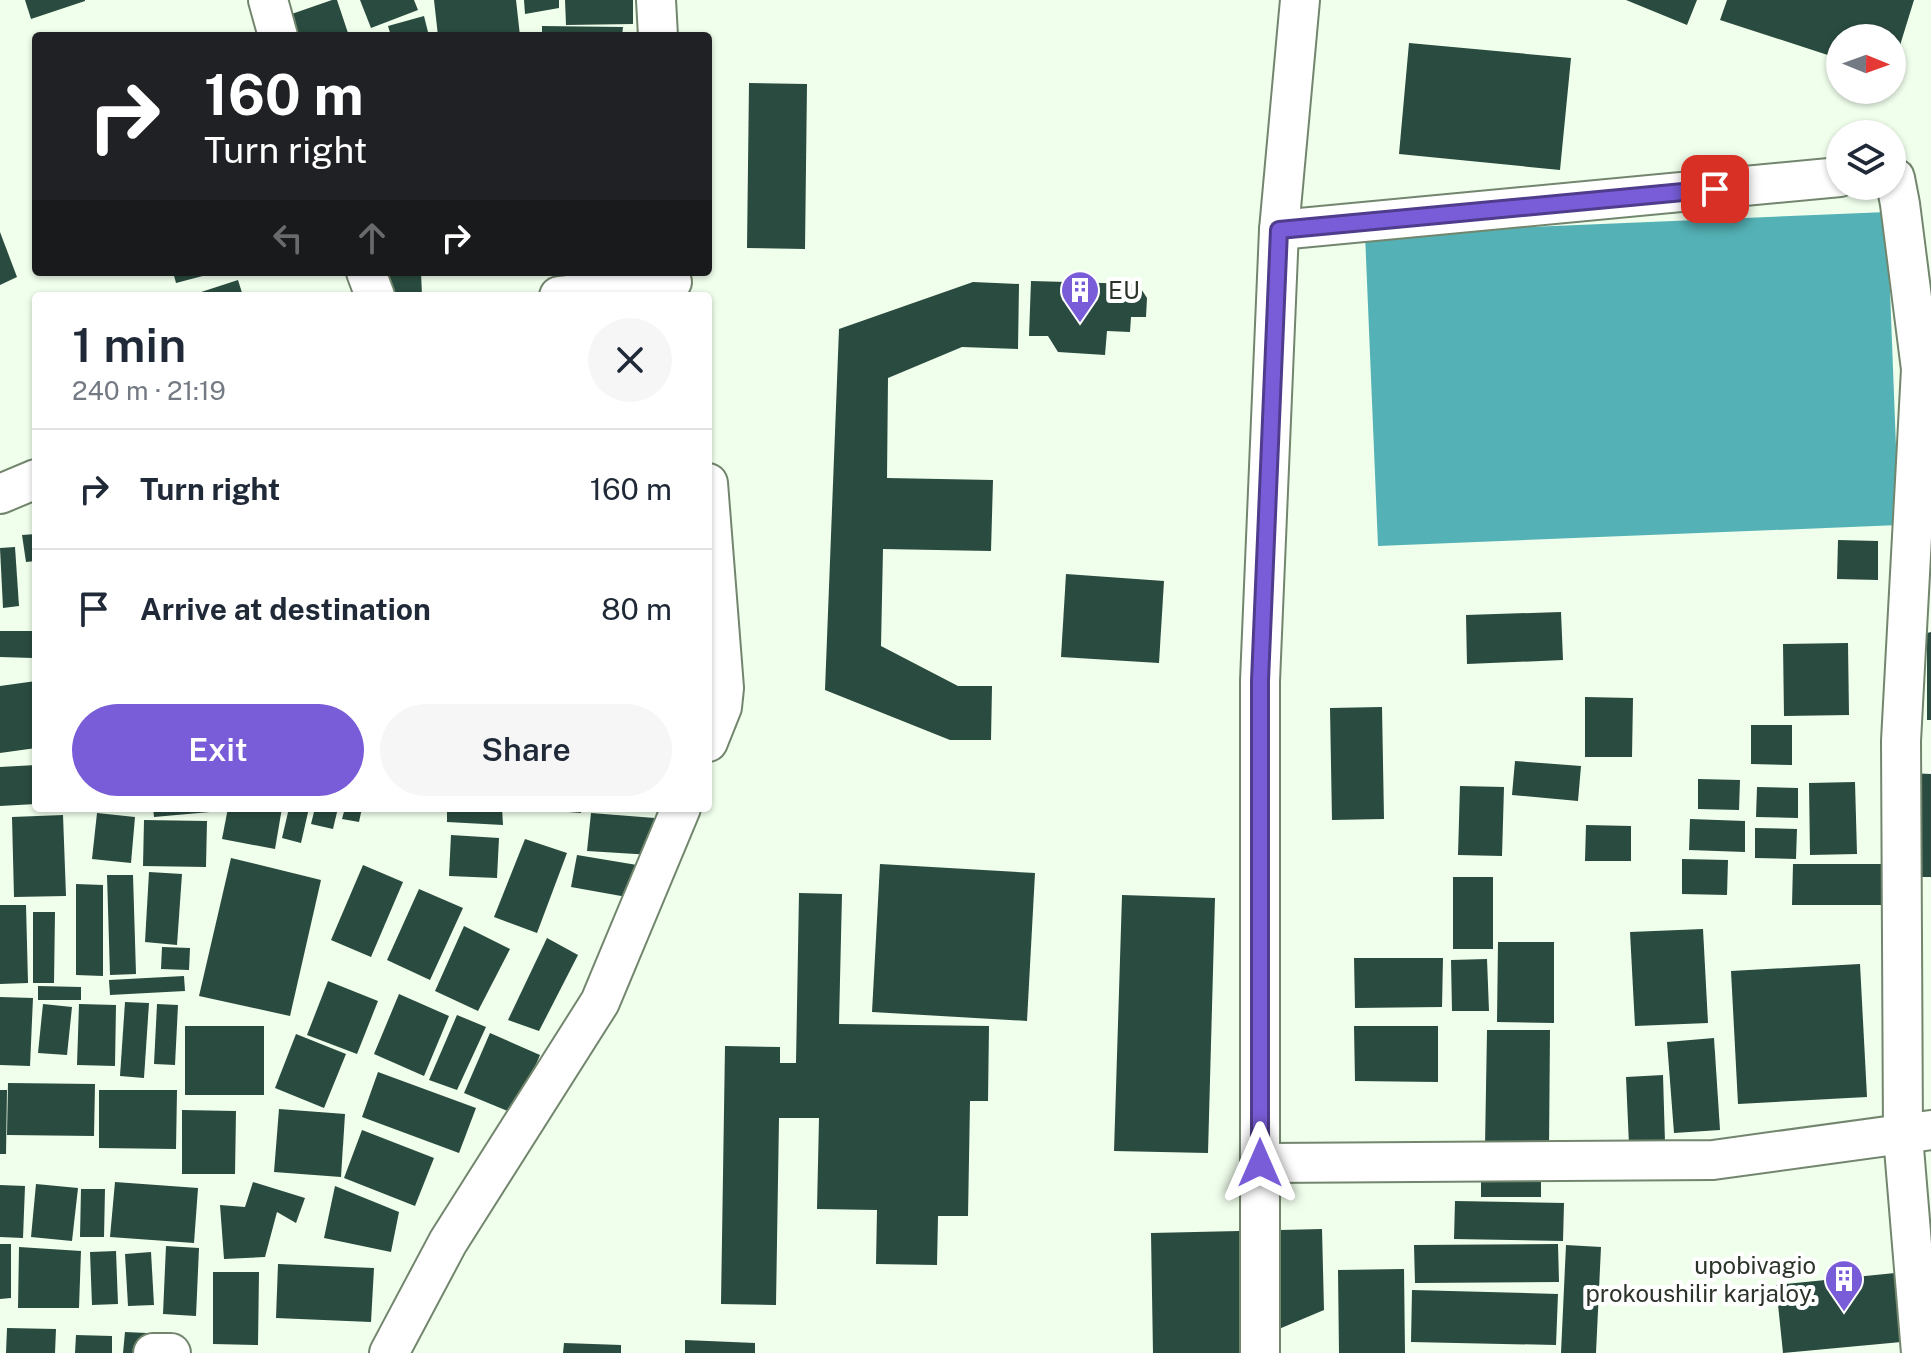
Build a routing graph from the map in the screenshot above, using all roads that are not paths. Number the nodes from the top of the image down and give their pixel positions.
1 (268, 0) edge
2 (656, 0) edge
3 (1300, 0) edge
4 (277, 32) edge
5 (658, 32) edge
6 (1826, 178) edge
7 (1899, 200) edge
8 (1279, 230) junction
9 (673, 283) edge
10 (594, 292) edge
11 (1926, 368) edge
12 (32, 481) edge
13 (0, 494) edge
14 (712, 534) edge
15 (712, 732) edge
16 (679, 812) edge
17 (1917, 1133) edge
18 (1260, 1163) junction
19 (153, 1353) edge
20 (171, 1353) edge
21 (389, 1353) edge
22 (1260, 1353) edge
23 (1921, 1353) edge

1 - 4 street
2 - 5 street
3 - 8 street
6 - 8 street
7 - 11 street
8 - 18 street
9 - 10 street
11 - 17 street
12 - 13 street
14 - 15 street
16 - 21 street
17 - 18 street
17 - 23 street
18 - 22 street
19 - 20 street

